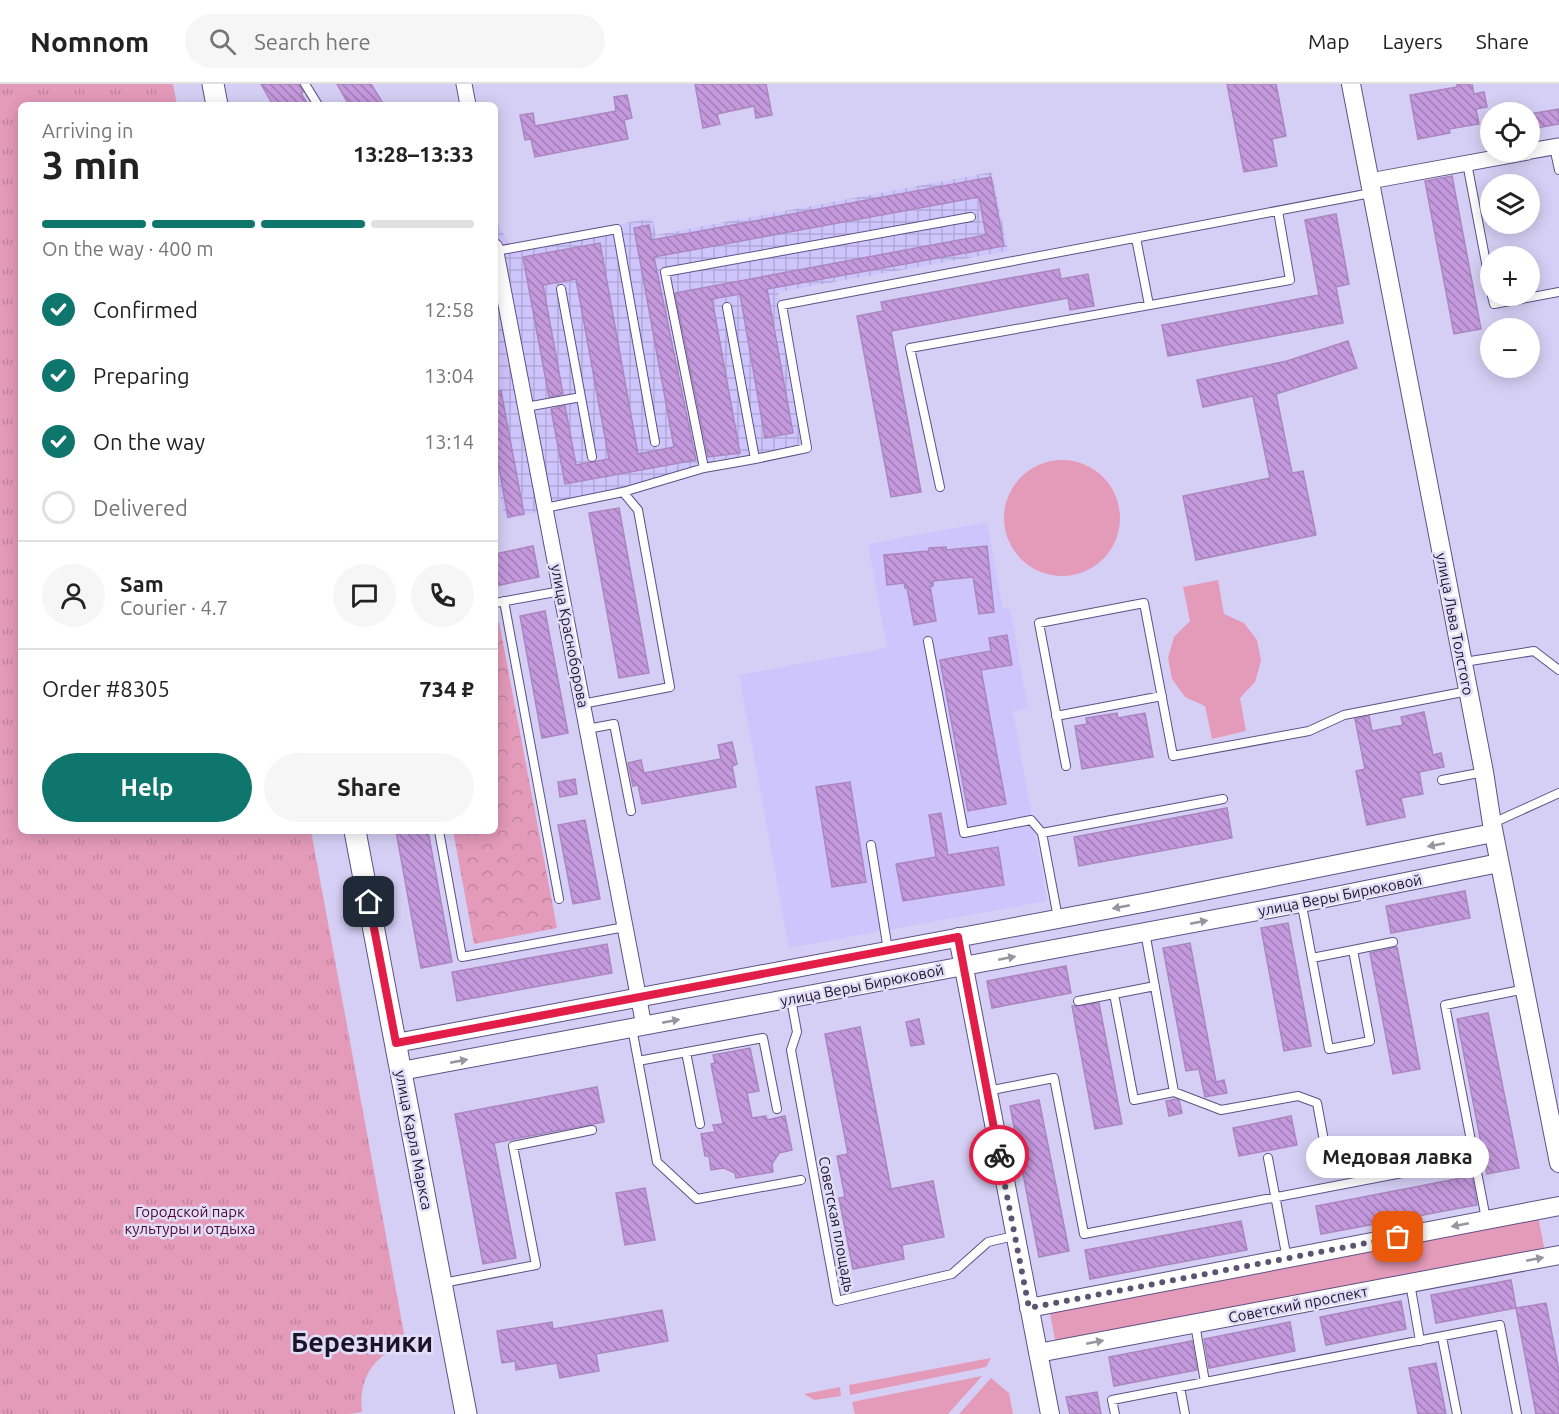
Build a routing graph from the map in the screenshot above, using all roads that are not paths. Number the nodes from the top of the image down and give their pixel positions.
1 (213, 84) edge
2 (305, 84) edge
3 (464, 84) edge
4 (1351, 84) edge
5 (216, 102) edge
6 (316, 102) edge
7 (467, 102) edge
8 (1557, 146) edge
9 (1540, 149) edge
10 (1480, 160) edge
11 (1467, 163) junction
12 (1559, 170) edge
13 (1371, 187) junction
14 (1278, 211) junction
15 (971, 217) dead end
16 (1136, 238) junction
17 (1483, 246) edge
18 (498, 249) edge
19 (498, 264) edge
20 (561, 289) dead end
21 (1559, 292) edge
22 (1540, 296) edge
23 (1149, 305) junction
24 (728, 307) dead end
25 (581, 397) junction
26 (526, 407) junction
27 (655, 442) dead end
28 (592, 458) dead end
29 (754, 459) junction
30 (704, 468) junction
31 (940, 487) dead end
32 (623, 492) junction
33 (545, 508) junction
34 (561, 591) junction
35 (504, 601) junction
36 (498, 602) edge
37 (928, 641) dead end
38 (1463, 663) junction
39 (1559, 670) edge
40 (1468, 691) junction
41 (1162, 696) junction
42 (582, 704) junction
43 (1056, 716) junction
44 (587, 729) junction
45 (1066, 766) dead end
46 (1484, 772) junction
47 (1442, 780) dead end
48 (1559, 793) edge
49 (1223, 799) dead end
50 (631, 811) dead end
51 (1492, 829) junction
52 (1042, 833) junction
53 (356, 834) edge
54 (440, 834) edge
55 (871, 845) dead end
56 (1499, 863) junction
57 (559, 899) dead end
58 (1148, 902) junction
59 (1301, 903) junction
60 (1058, 918) junction
61 (625, 927) junction
62 (1149, 931) junction
63 (958, 937) junction
64 (1393, 942) dead end
65 (888, 950) junction
66 (1353, 950) junction
67 (1312, 958) junction
68 (963, 966) junction
69 (1155, 986) junction
70 (1526, 989) junction
71 (1114, 994) junction
72 (639, 997) junction
73 (791, 999) junction
74 (1078, 1000) dead end
75 (638, 1027) junction
76 (396, 1043) junction
77 (686, 1052) junction
78 (638, 1061) junction
79 (401, 1071) junction
80 (987, 1091) junction
81 (1174, 1092) junction
82 (777, 1109) dead end
83 (700, 1124) dead end
84 (592, 1130) dead end
85 (1268, 1158) dead end
86 (1475, 1159) junction
87 (1559, 1163) edge
88 (1330, 1173) dead end
89 (801, 1180) dead end
90 (1276, 1197) junction
91 (1559, 1206) edge
92 (1487, 1220) junction
93 (1014, 1236) junction
94 (1559, 1255) edge
95 (1287, 1259) junction
96 (441, 1283) junction
97 (1410, 1283) junction
98 (1029, 1308) junction
99 (1195, 1323) junction
100 (1442, 1337) junction
101 (1420, 1341) junction
102 (1038, 1353) junction
103 (1205, 1382) junction
104 (1180, 1387) junction
105 (466, 1414) edge
106 (1050, 1414) edge
107 (1115, 1414) edge
108 (1185, 1414) edge
109 (1457, 1414) edge
110 (1517, 1414) edge

1 - 5 main road
2 - 6 lane
3 - 7 street
4 - 13 street, улица Льва Толстого
8 - 9 street
8 - 12 lane
10 - 11 street
11 - 13 street
11 - 17 lane
13 - 14 lane
13 - 38 street, улица Льва Толстого
14 - 16 lane
14 - 23 lane
15 - 30 lane
16 - 23 lane
16 - 29 lane
18 - 27 lane
19 - 26 street, улица Красноборова
20 - 25 lane
21 - 22 lane
23 - 31 lane
24 - 29 lane
25 - 26 lane
25 - 28 lane
26 - 33 street, улица Красноборова
29 - 30 lane
30 - 32 lane
32 - 33 lane
32 - 42 lane
33 - 34 street, улица Красноборова
34 - 35 lane
34 - 42 street, улица Красноборова
35 - 36 lane
35 - 57 lane
37 - 52 lane
38 - 39 lane
38 - 40 street, улица Льва Толстого
40 - 41 lane
40 - 46 street, улица Льва Толстого
41 - 43 lane
41 - 43 lane
42 - 44 street, улица Красноборова
43 - 45 lane
44 - 50 lane
44 - 61 street, улица Красноборова
46 - 47 lane
46 - 51 street, улица Льва Толстого
48 - 51 lane
49 - 52 lane
51 - 56 street, улица Льва Толстого
51 -> 58 street, улица Веры Бирюковой
52 - 60 lane
53 - 76 main road, улица Карла Маркса
54 - 61 lane
55 - 65 lane
56 - 59 street, улица Веры Бирюковой
56 - 70 street, улица Льва Толстого
58 -> 60 street, улица Веры Бирюковой
58 - 62 street
62 -> 59 street, улица Веры Бирюковой
59 - 67 lane
60 - 63 street, улица Веры Бирюковой
61 - 72 street, улица Красноборова
68 -> 62 street, улица Веры Бирюковой
62 - 69 lane
63 - 65 street, улица Веры Бирюковой
63 - 68 street
64 - 66 lane
65 - 72 street, улица Веры Бирюковой
66 - 67 lane
66 - 67 lane
68 - 73 street, улица Веры Бирюковой
68 - 80 street
69 - 71 lane
69 - 81 lane
70 - 86 lane
70 - 87 street, улица Льва Толстого
71 - 74 lane
71 - 81 lane
72 - 75 street, улица Красноборова
72 - 76 street, улица Веры Бирюковой
75 -> 73 street, улица Веры Бирюковой
73 - 93 lane, Советская площадь
75 - 78 lane, Советская площадь
79 -> 75 street, улица Веры Бирюковой
76 - 79 main road, улица Карла Маркса
77 - 78 lane
77 - 82 lane
77 - 83 lane
78 - 89 lane, Советская площадь
79 - 96 main road, улица Карла Маркса
80 - 90 lane
80 - 93 street
81 - 88 lane
84 - 96 lane
85 - 90 lane
86 - 90 lane
86 - 92 lane
90 - 95 lane
91 - 92 street
92 -> 95 street
93 - 98 street
97 -> 94 street, Советский проспект
95 - 98 street
96 - 105 main road, улица Карла Маркса
97 - 99 street, Советский проспект
97 - 101 lane
98 - 102 street
102 -> 99 street, Советский проспект
99 - 103 lane
100 - 101 lane
100 - 109 lane
100 - 110 lane
101 - 103 lane
102 - 106 street
103 - 104 lane
104 - 107 lane
104 - 108 lane

